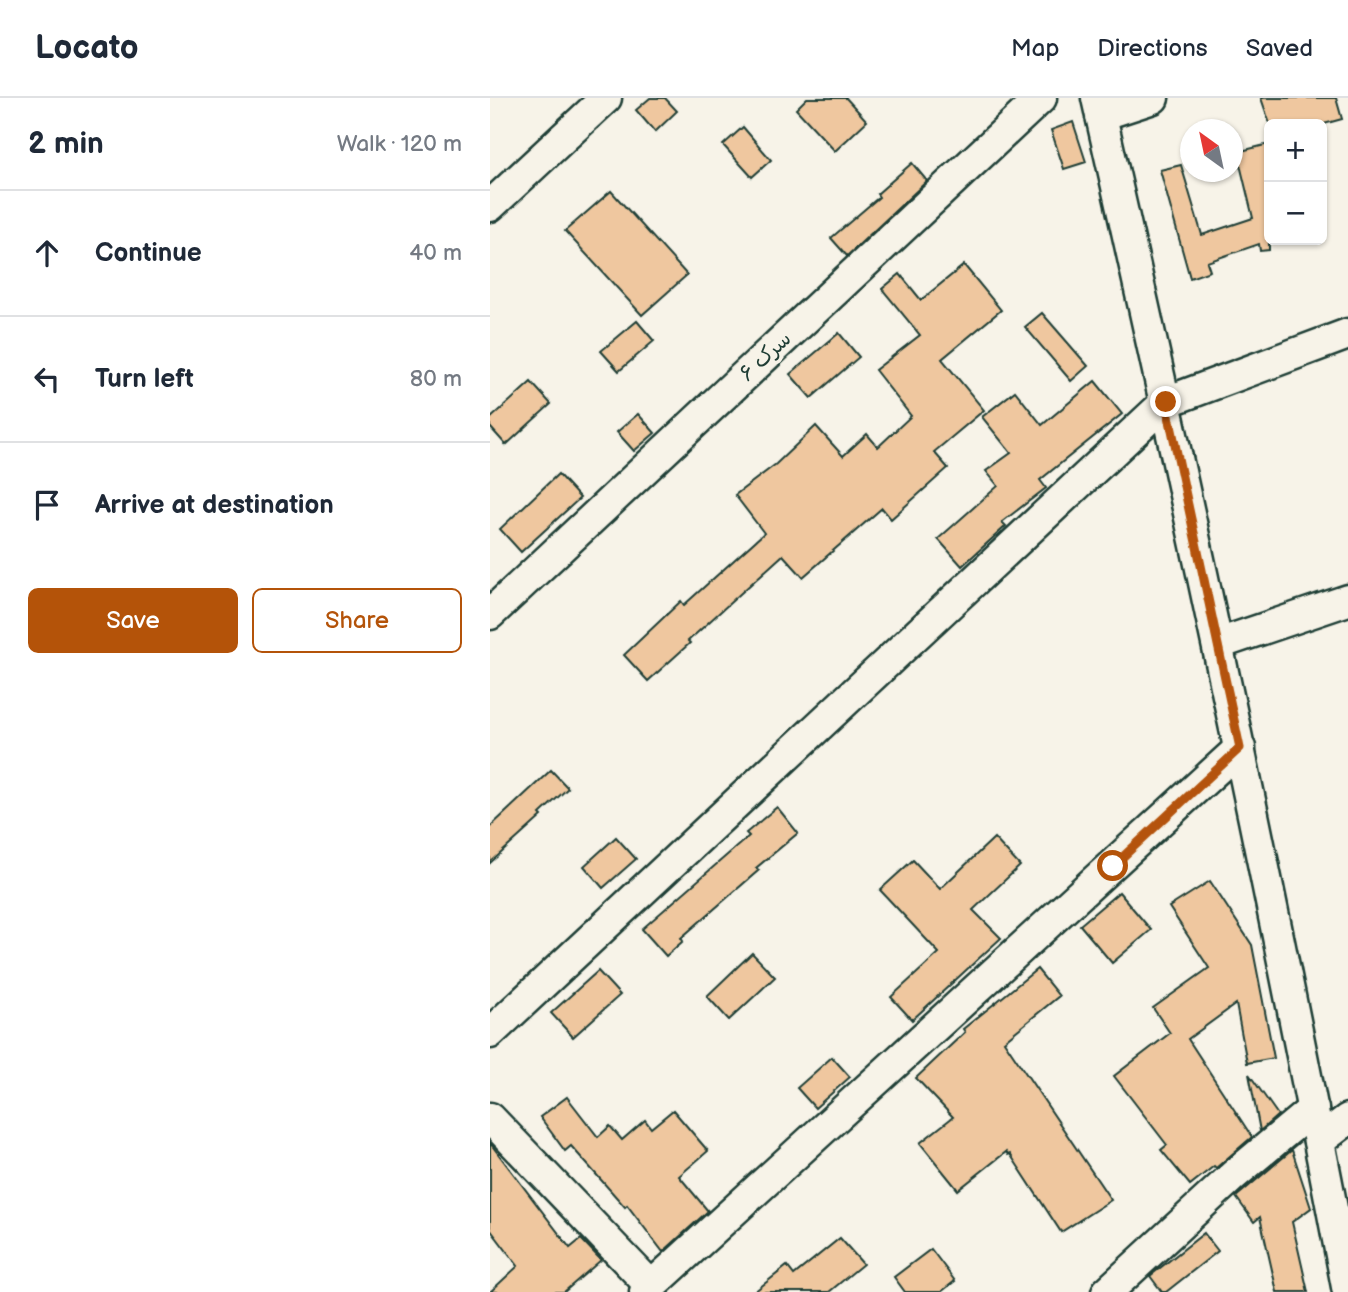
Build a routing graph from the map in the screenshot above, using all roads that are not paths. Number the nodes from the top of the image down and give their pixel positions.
1 (606, 98) edge
2 (1041, 98) edge
3 (1153, 98) edge
4 (1099, 107) edge
5 (490, 206) edge
6 (1348, 334) edge
7 (1166, 402) junction
8 (1348, 600) edge
9 (490, 614) edge
10 (1218, 644) junction
11 (1240, 748) junction
12 (490, 1033) edge
13 (1313, 1109) junction
14 (490, 1118) edge
15 (1348, 1119) edge
16 (1319, 1141) junction
17 (648, 1289) edge
18 (1107, 1292) edge
19 (1348, 1292) edge

1 - 5 street
2 - 9 street, سرک ۶
3 - 4 street
4 - 7 street
6 - 7 street
7 - 10 street
7 - 12 street
8 - 10 street
10 - 11 street
11 - 13 street
11 - 17 street
13 - 16 street
13 - 18 street
14 - 17 street
15 - 16 street
16 - 19 street

